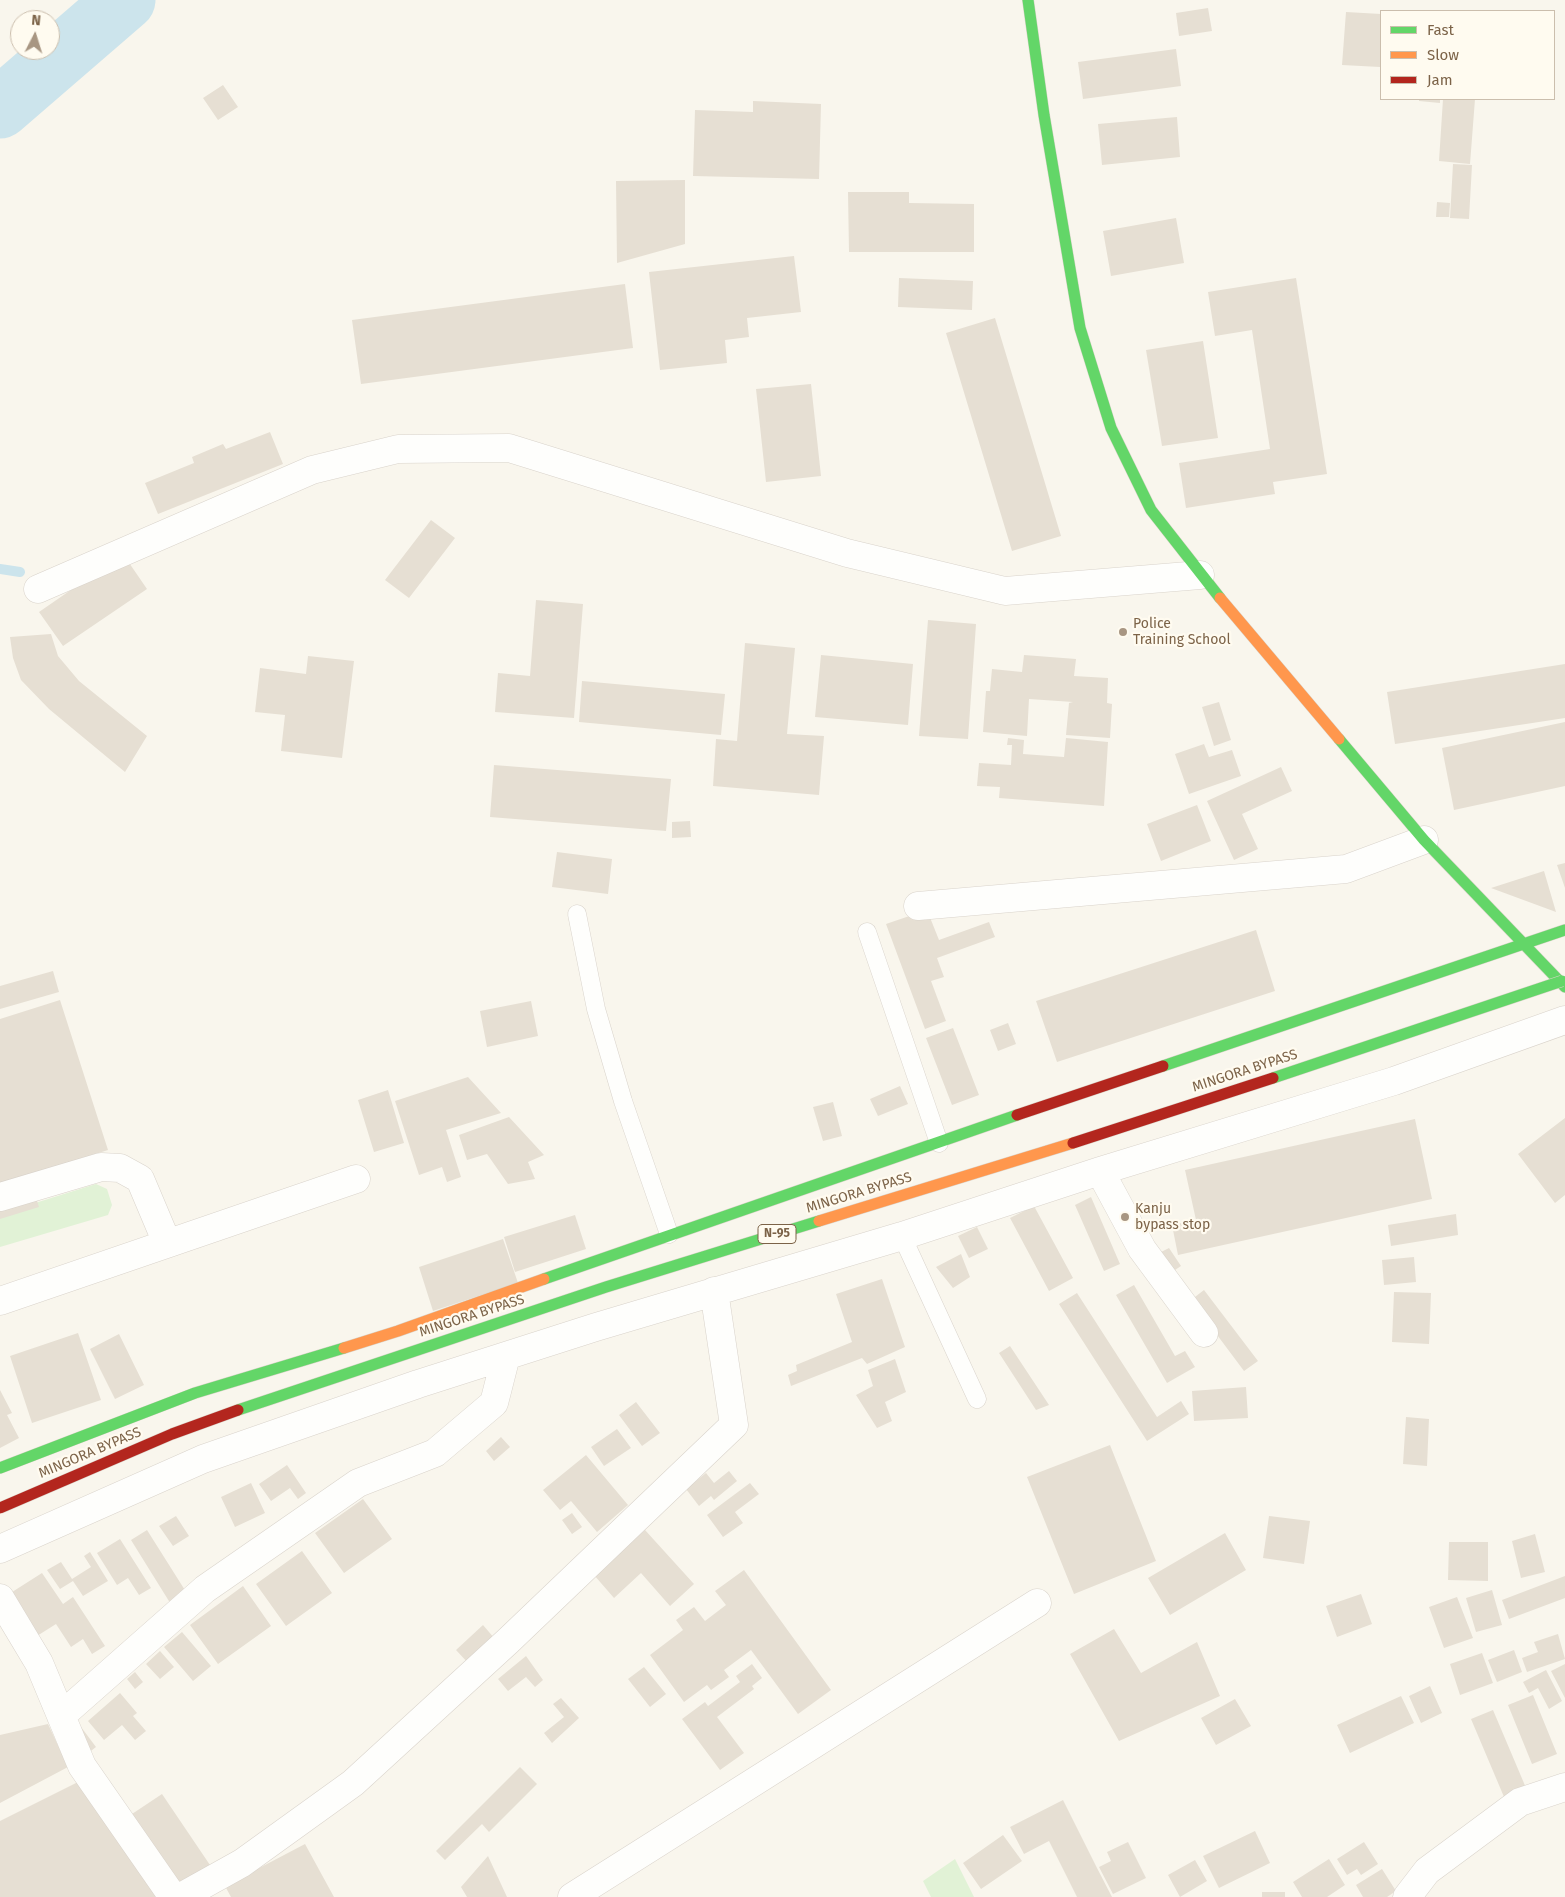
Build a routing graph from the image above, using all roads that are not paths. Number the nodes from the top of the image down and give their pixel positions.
1 (1028, 0) edge
2 (1200, 575) junction
3 (38, 589) dead end
4 (1424, 840) junction
5 (918, 906) dead end
6 (577, 914) dead end
7 (1565, 930) edge
8 (867, 932) dead end
9 (1522, 944) junction
10 (1563, 984) edge
11 (1565, 1020) edge
12 (940, 1142) junction
13 (1100, 1171) junction
14 (356, 1179) dead end
15 (0, 1197) edge
16 (669, 1234) junction
17 (902, 1236) junction
18 (167, 1243) junction
19 (714, 1291) junction
20 (0, 1301) edge
21 (1204, 1333) dead end
22 (506, 1356) junction
23 (977, 1399) dead end
24 (0, 1468) edge
25 (0, 1508) edge
26 (0, 1549) edge
27 (0, 1598) edge
28 (1037, 1604) dead end
29 (61, 1716) junction
30 (1565, 1787) edge
31 (173, 1897) edge
32 (181, 1897) edge
33 (572, 1897) edge
34 (1407, 1897) edge

1 - 2 main road
2 - 3 street
2 - 4 main road
4 - 5 street
4 - 9 main road
6 - 16 lane
7 - 9 main road
8 - 12 lane
9 - 10 main road
9 - 12 main road
10 - 25 main road, MINGORA BYPASS / N-95, bridge
11 - 13 street
12 - 16 main road
13 - 17 street
13 - 21 street
14 - 18 street
15 - 18 street
16 - 24 main road
17 - 19 street
17 - 23 lane
18 - 20 street
19 - 22 street
19 - 32 street
22 - 26 street
22 - 29 street
27 - 29 street
28 - 33 street
29 - 31 street
30 - 34 street

